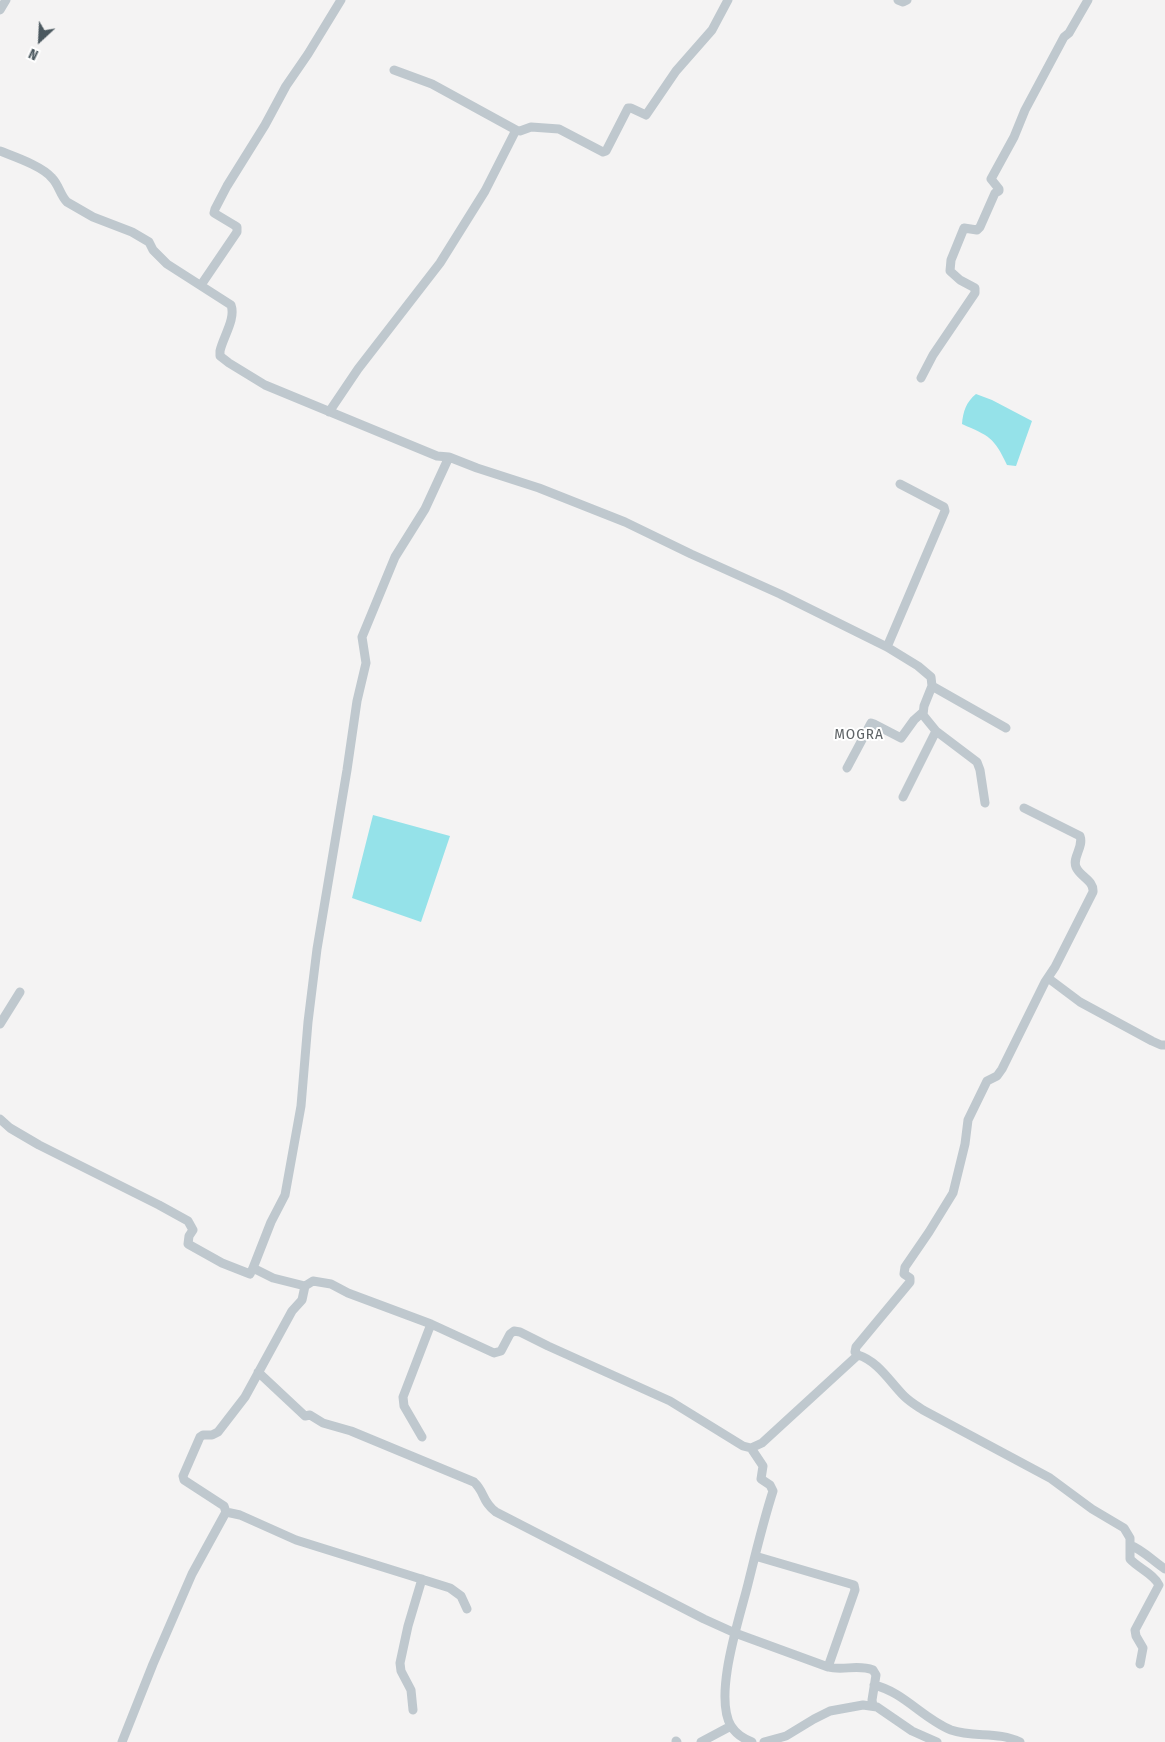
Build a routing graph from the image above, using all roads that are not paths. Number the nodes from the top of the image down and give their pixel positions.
1 (6, 0) edge
2 (341, 0) edge
3 (728, 0) edge
4 (898, 0) edge
5 (907, 0) edge
6 (1088, 0) edge
7 (0, 10) edge
8 (394, 70) dead end
9 (516, 130) junction
10 (0, 150) edge
11 (201, 285) junction
12 (921, 378) dead end
13 (329, 412) junction
14 (449, 457) junction
15 (900, 484) dead end
16 (888, 647) junction
17 (932, 686) junction
18 (923, 712) junction
19 (1006, 728) dead end
20 (936, 731) junction
21 (847, 768) dead end
22 (903, 797) dead end
23 (984, 803) dead end
24 (1024, 808) dead end
25 (1048, 978) junction
26 (20, 992) dead end
27 (0, 1024) edge
28 (1165, 1045) edge
29 (0, 1119) edge
30 (253, 1268) junction
31 (305, 1286) junction
32 (431, 1324) junction
33 (858, 1355) junction
34 (258, 1372) junction
35 (422, 1438) dead end
36 (751, 1448) junction
37 (226, 1512) junction
38 (1130, 1545) junction
39 (755, 1556) junction
40 (1165, 1569) edge
41 (422, 1579) junction
42 (467, 1609) dead end
43 (735, 1633) junction
44 (1140, 1664) dead end
45 (828, 1667) junction
46 (873, 1695) junction
47 (413, 1710) dead end
48 (731, 1726) junction
49 (703, 1740) edge
50 (122, 1742) edge
51 (752, 1742) edge
52 (764, 1742) edge
53 (937, 1742) edge
54 (1020, 1742) edge

1 - 7 street
2 - 11 street
3 - 9 street
4 - 5 street
6 - 12 street
8 - 9 street
9 - 13 street
10 - 11 street
11 - 13 street
13 - 14 street
14 - 16 street
14 - 30 street
15 - 16 street
16 - 17 street
17 - 18 street
17 - 19 street
18 - 20 street
18 - 21 street
20 - 22 street
20 - 23 street
24 - 25 street
25 - 28 street
25 - 33 street
26 - 27 street
29 - 30 street
30 - 31 street
31 - 32 street
31 - 34 street
32 - 35 street
32 - 36 street
33 - 36 street
33 - 38 street
34 - 37 street
34 - 43 street
36 - 39 street
37 - 41 street
37 - 50 street
38 - 40 street
38 - 44 street
39 - 43 street
39 - 45 street
41 - 42 street
41 - 47 street
43 - 45 street
43 - 48 street
45 - 46 street
46 - 52 street
46 - 53 street
46 - 54 street
48 - 49 street
48 - 51 street

